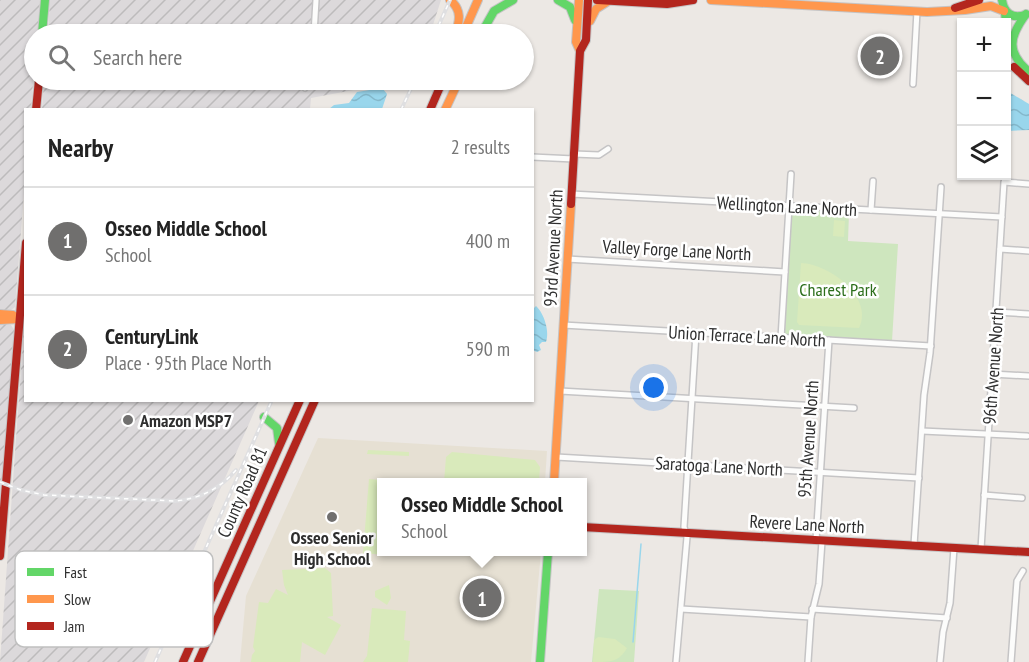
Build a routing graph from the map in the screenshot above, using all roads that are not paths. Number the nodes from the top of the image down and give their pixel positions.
1 (45, 0) edge
2 (315, 0) edge
3 (450, 0) edge
4 (478, 0) edge
5 (513, 0) edge
6 (558, 0) edge
7 (579, 0) edge
8 (588, 0) edge
9 (597, 0) edge
10 (693, 0) edge
11 (711, 0) edge
12 (979, 0) edge
13 (1002, 0) edge
14 (493, 1) edge
15 (612, 1) edge
16 (851, 4) edge
17 (954, 9) junction
18 (917, 11) junction
19 (1005, 12) junction
20 (1028, 13) edge
21 (1006, 18) edge
22 (43, 24) edge
23 (314, 24) edge
24 (457, 24) edge
25 (467, 24) edge
26 (484, 24) edge
27 (486, 24) edge
28 (577, 27) junction
29 (586, 34) junction
30 (580, 51) junction
31 (1011, 60) edge
32 (1011, 72) edge
33 (1029, 72) edge
34 (1029, 81) edge
35 (913, 84) dead end
36 (1029, 88) edge
37 (38, 90) edge
38 (437, 90) edge
39 (454, 90) edge
40 (431, 107) edge
41 (36, 108) edge
42 (446, 108) edge
43 (608, 149) dead end
44 (534, 157) edge
45 (574, 157) junction
46 (791, 174) dead end
47 (873, 182) dead end
48 (1029, 184) edge
49 (941, 187) dead end
50 (571, 194) junction
51 (789, 207) junction
52 (871, 210) junction
53 (939, 214) junction
54 (1002, 217) junction
55 (1000, 249) junction
56 (1029, 251) edge
57 (567, 259) junction
58 (24, 265) edge
59 (785, 272) junction
60 (996, 312) junction
61 (0, 314) edge
62 (1029, 314) edge
63 (19, 319) junction
64 (0, 320) edge
65 (563, 325) junction
66 (696, 333) junction
67 (781, 338) junction
68 (829, 340) junction
69 (931, 346) junction
70 (992, 374) junction
71 (1029, 376) edge
72 (560, 391) junction
73 (692, 398) junction
74 (299, 402) edge
75 (314, 402) edge
76 (825, 406) junction
77 (854, 408) dead end
78 (288, 427) junction
79 (921, 431) junction
80 (300, 433) junction
81 (988, 434) junction
82 (1027, 436) dead end
83 (278, 450) junction
84 (555, 457) junction
85 (688, 465) junction
86 (820, 472) junction
87 (554, 478) edge
88 (919, 478) junction
89 (984, 495) junction
90 (1022, 498) dead end
91 (587, 527) edge
92 (685, 532) junction
93 (819, 541) junction
94 (914, 545) junction
95 (954, 548) junction
96 (981, 549) junction
97 (1029, 552) edge
98 (0, 555) edge
99 (548, 556) edge
100 (1023, 571) dead end
101 (213, 595) edge
102 (681, 609) junction
103 (812, 609) junction
104 (811, 617) junction
105 (947, 618) junction
106 (213, 628) edge
107 (190, 647) edge
108 (205, 647) edge
109 (183, 662) edge
110 (198, 662) edge
111 (540, 662) edge
112 (676, 662) edge
113 (808, 662) edge
114 (940, 662) edge
115 (1011, 662) edge

1 - 22 main road
2 - 23 street
3 - 24 main road
4 - 25 main road
5 - 27 main road
6 - 28 main road
7 - 28 main road, 93rd Avenue North
8 - 29 main road, 93rd Avenue North
9 - 15 main road
10 - 15 main road
11 - 16 main road
12 - 17 main road
13 - 19 main road
14 - 26 main road
15 - 29 main road
16 - 18 main road
17 - 18 main road
17 - 19 main road
18 - 35 street
19 - 20 main road
19 - 21 main road
20 - 33 main road
28 - 30 main road, 93rd Avenue North
29 - 30 main road, 93rd Avenue North
30 - 45 main road, 93rd Avenue North
31 - 34 main road
32 - 36 main road
37 - 41 main road
38 - 40 main road
39 - 42 main road
43 - 45 street
44 - 45 street
45 - 50 main road, 93rd Avenue North
46 - 51 street
47 - 52 street
48 - 54 street, 96th Avenue North
49 - 53 street
50 - 51 street, Wellington Lane North
50 - 57 main road, 93rd Avenue North
51 - 52 street, Wellington Lane North
51 - 59 street
52 - 53 street, Wellington Lane North
53 - 54 street, Wellington Lane North
53 - 69 street
54 - 55 street, 96th Avenue North
55 - 56 street
55 - 60 street, 96th Avenue North
57 - 59 street, Valley Forge Lane North
57 - 65 main road, 93rd Avenue North
58 - 63 main road
59 - 67 street
60 - 62 street
60 - 70 street, 96th Avenue North
61 - 63 main road
63 - 64 main road
63 - 98 main road
65 - 66 street, Union Terrace Lane North
65 - 72 main road, 93rd Avenue North
66 - 67 street, Union Terrace Lane North
66 - 73 street
67 - 68 street, Union Terrace Lane North
68 - 69 street, Union Terrace Lane North
68 - 76 street, 95th Avenue North
69 - 79 street
70 - 71 street
70 - 81 street, 96th Avenue North
72 - 73 street
72 - 84 main road, 93rd Avenue North
73 - 76 street
73 - 85 street
74 - 78 main road, County Road 81
75 - 80 main road, County Road 81
76 - 77 street
76 - 86 street, 95th Avenue North
78 - 80 street
78 - 83 main road, County Road 81
78 - 83 main road
79 - 81 street
79 - 88 street
80 - 106 main road, County Road 81
81 - 82 street
81 - 89 street, 96th Avenue North
83 - 101 main road, County Road 81
84 - 85 street, Saratoga Lane North
84 - 87 main road, 93rd Avenue North
85 - 86 street, Saratoga Lane North
85 - 92 street
86 - 88 street, Saratoga Lane North
86 - 93 street, 95th Avenue North
88 - 94 street
89 - 90 street
89 - 96 street, 96th Avenue North
91 - 92 main road, Revere Lane North
92 - 93 main road, Revere Lane North
92 - 102 street
93 - 94 main road, Revere Lane North
93 - 103 street, 95th Avenue North
94 - 95 main road, Revere Lane North
95 - 96 main road, Revere Lane North
95 - 105 street
96 - 97 main road, Revere Lane North
99 - 111 main road
100 - 115 street
102 - 104 street
102 - 112 street
103 - 104 street, 95th Avenue North
103 - 105 street
104 - 113 street, 95th Avenue North
105 - 114 street
107 - 109 main road, County Road 81
108 - 110 main road, County Road 81

